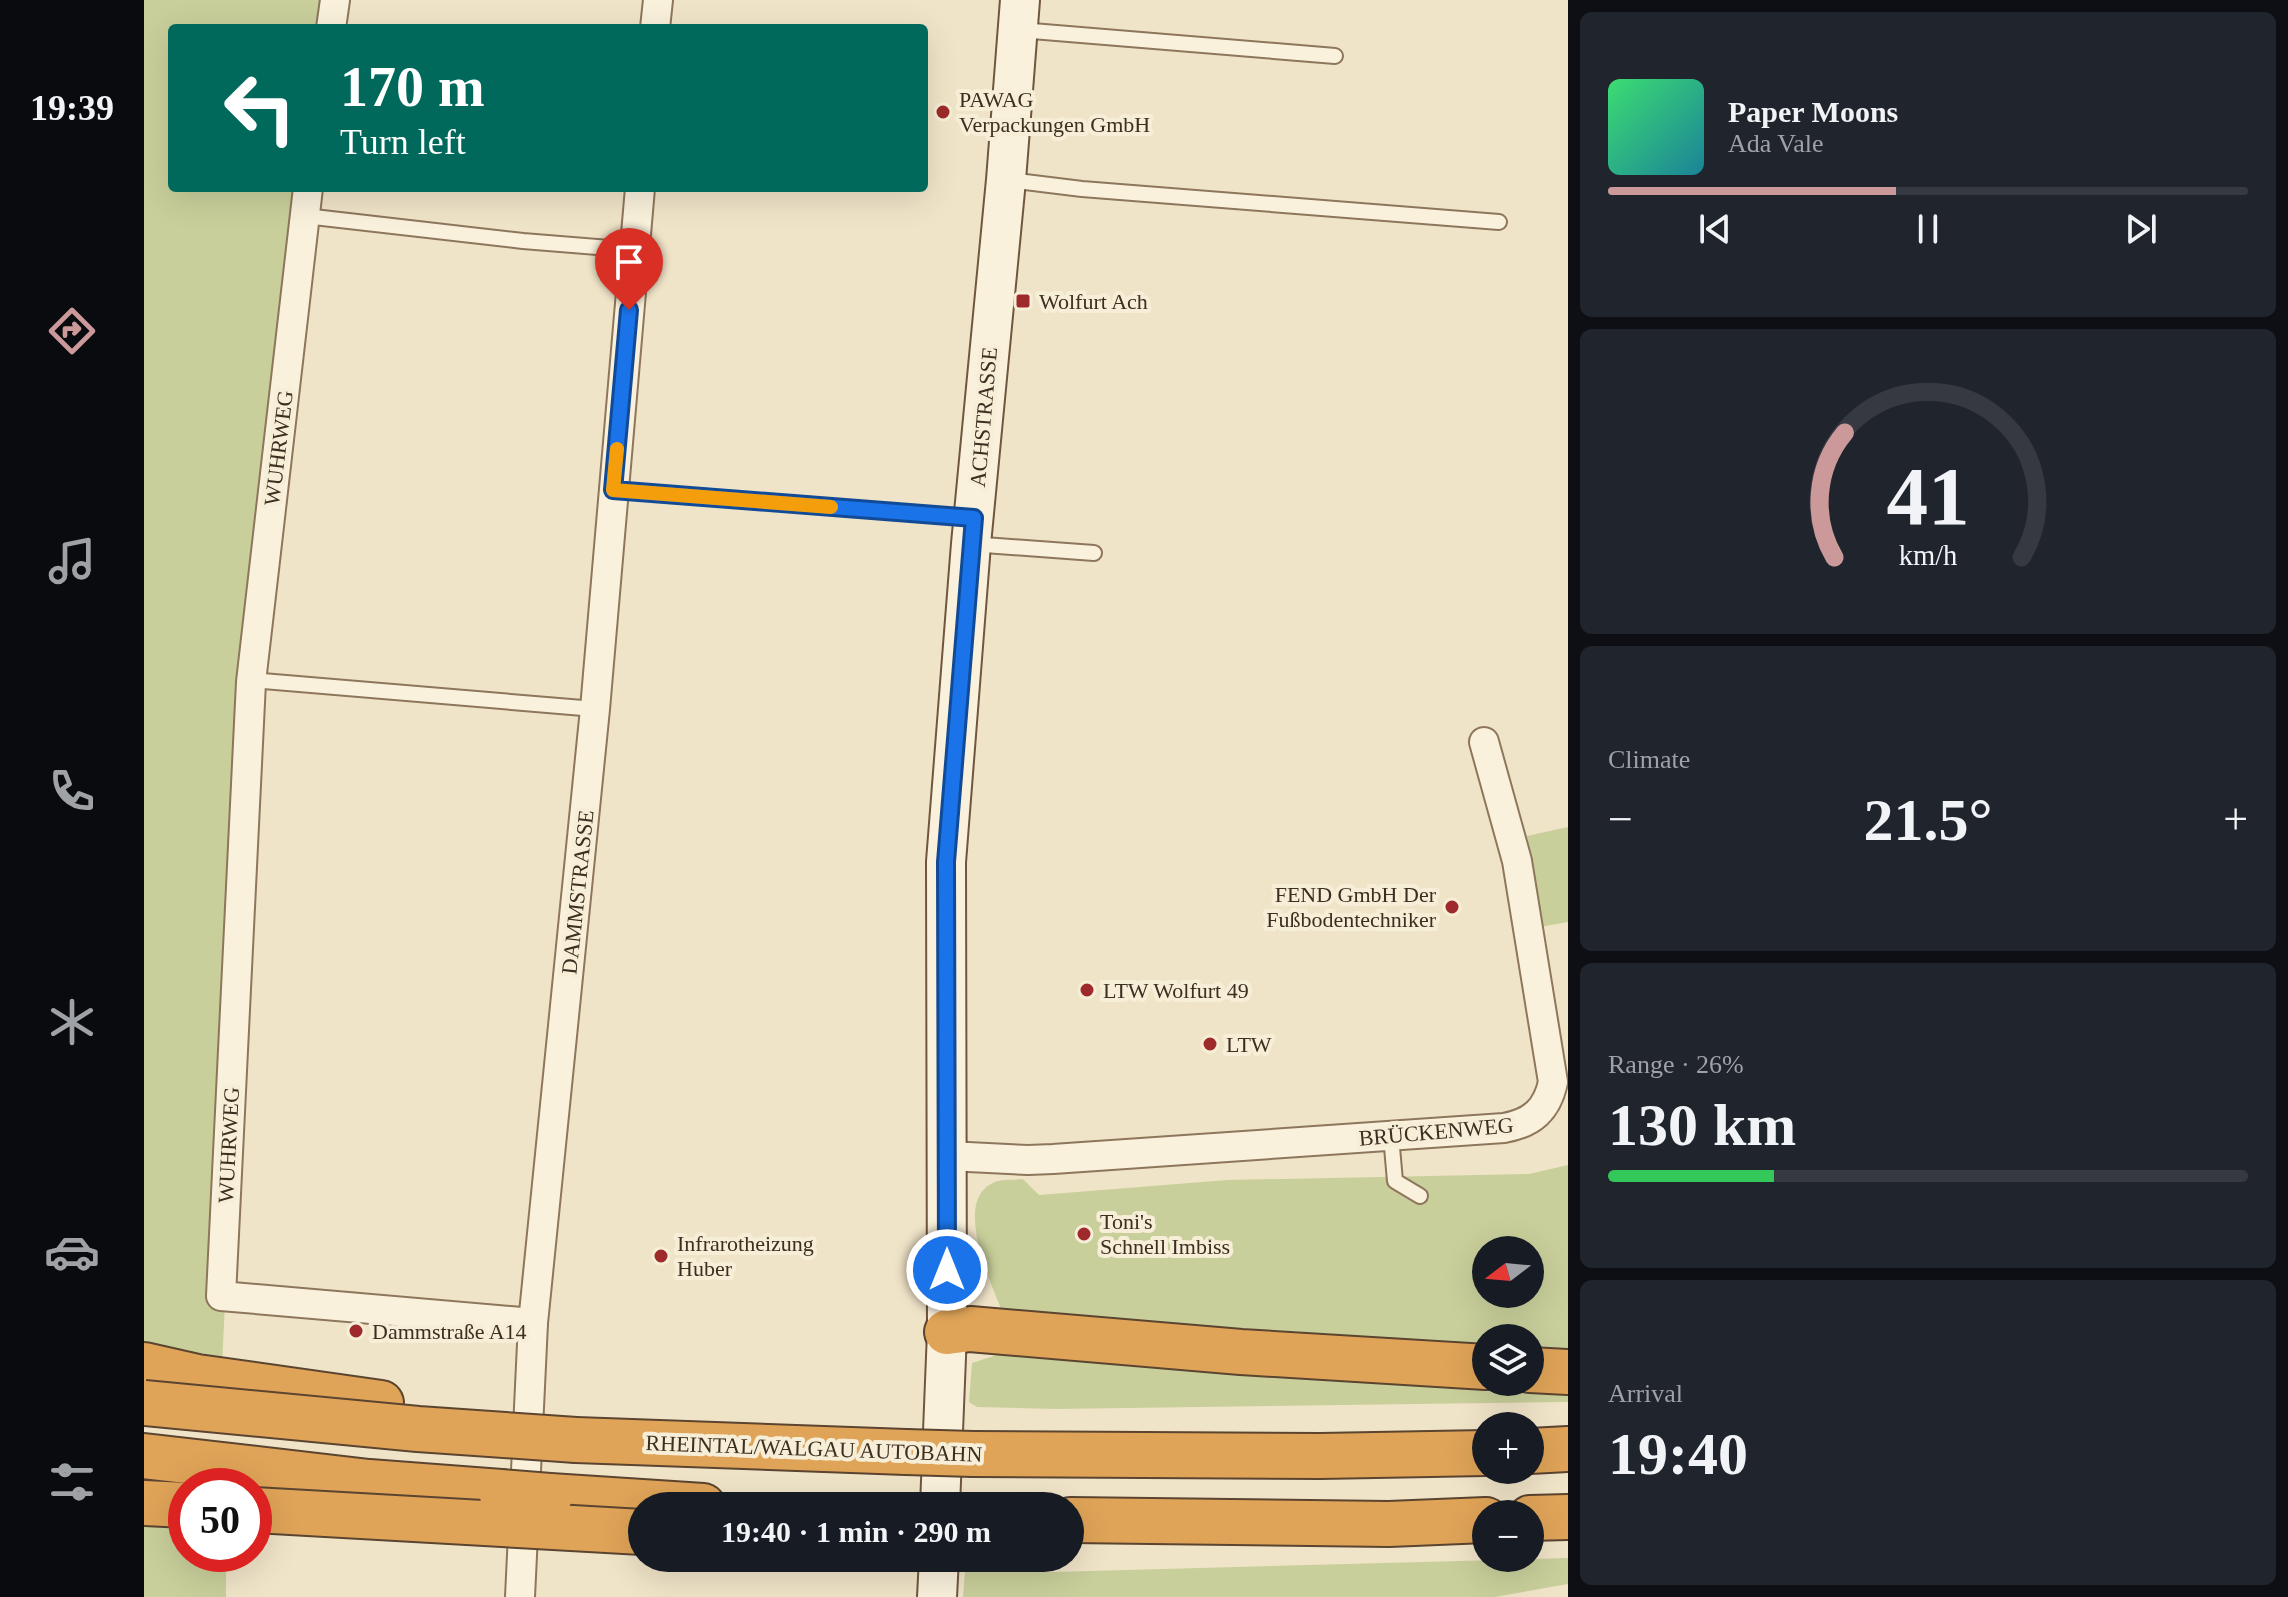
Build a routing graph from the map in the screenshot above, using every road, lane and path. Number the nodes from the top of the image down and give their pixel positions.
1 (335, 0) edge
2 (658, 0) edge
3 (1019, 15) edge
4 (332, 24) edge
5 (655, 24) edge
6 (1335, 56) dead end
7 (1006, 180) junction
8 (640, 192) edge
9 (306, 202) edge
10 (1499, 222) dead end
11 (634, 250) junction
12 (613, 490) junction
13 (972, 531) junction
14 (1094, 553) dead end
15 (251, 680) junction
16 (595, 709) junction
17 (1484, 742) dead end
18 (1391, 1136) junction
19 (948, 1156) junction
20 (1420, 1196) dead end
21 (533, 1323) junction
22 (947, 1332) junction
23 (144, 1365) edge
24 (1472, 1366) edge
25 (1544, 1371) edge
26 (1568, 1372) edge
27 (144, 1403) edge
28 (576, 1440) junction
29 (1568, 1449) edge
30 (1544, 1450) edge
31 (1472, 1453) edge
32 (144, 1456) edge
33 (941, 1492) edge
34 (628, 1501) edge
35 (144, 1503) edge
36 (168, 1504) edge
37 (272, 1511) edge
38 (1568, 1517) edge
39 (1544, 1518) edge
40 (1084, 1520) edge
41 (1472, 1521) edge
42 (1389, 1524) junction
43 (628, 1531) edge
44 (1084, 1544) edge
45 (938, 1572) edge
46 (520, 1597) edge
47 (937, 1597) edge

1 - 4 street
2 - 5 street
3 - 6 lane
3 - 7 main road, ACHSTRASSE
7 - 10 lane
7 - 13 main road, ACHSTRASSE
8 - 11 street, DAMMSTRASSE
9 - 11 lane, WUHRWEG
9 - 15 street, WUHRWEG
11 - 12 street, DAMMSTRASSE
12 - 13 lane
12 - 16 street, DAMMSTRASSE
13 - 14 lane
13 - 19 main road, ACHSTRASSE
15 - 16 lane
15 - 21 street, WUHRWEG
16 - 21 street, DAMMSTRASSE
17 - 18 street, BRÜCKENWEG
18 - 19 street, BRÜCKENWEG
18 - 20 lane
19 - 22 main road, ACHSTRASSE
21 - 46 street, DAMMSTRASSE
22 - 24 highway
22 - 33 main road, ACHSTRASSE
23 - 28 highway, bridge
25 - 26 highway
27 - 28 highway, RHEINTAL/WALGAU AUTOBAHN, bridge
28 - 31 highway, RHEINTAL/WALGAU AUTOBAHN, bridge
29 - 30 highway
32 - 34 highway, bridge
35 - 36 highway
37 - 43 highway, bridge
38 - 39 highway
40 - 42 highway
41 - 42 highway
42 - 44 highway
45 - 47 main road

